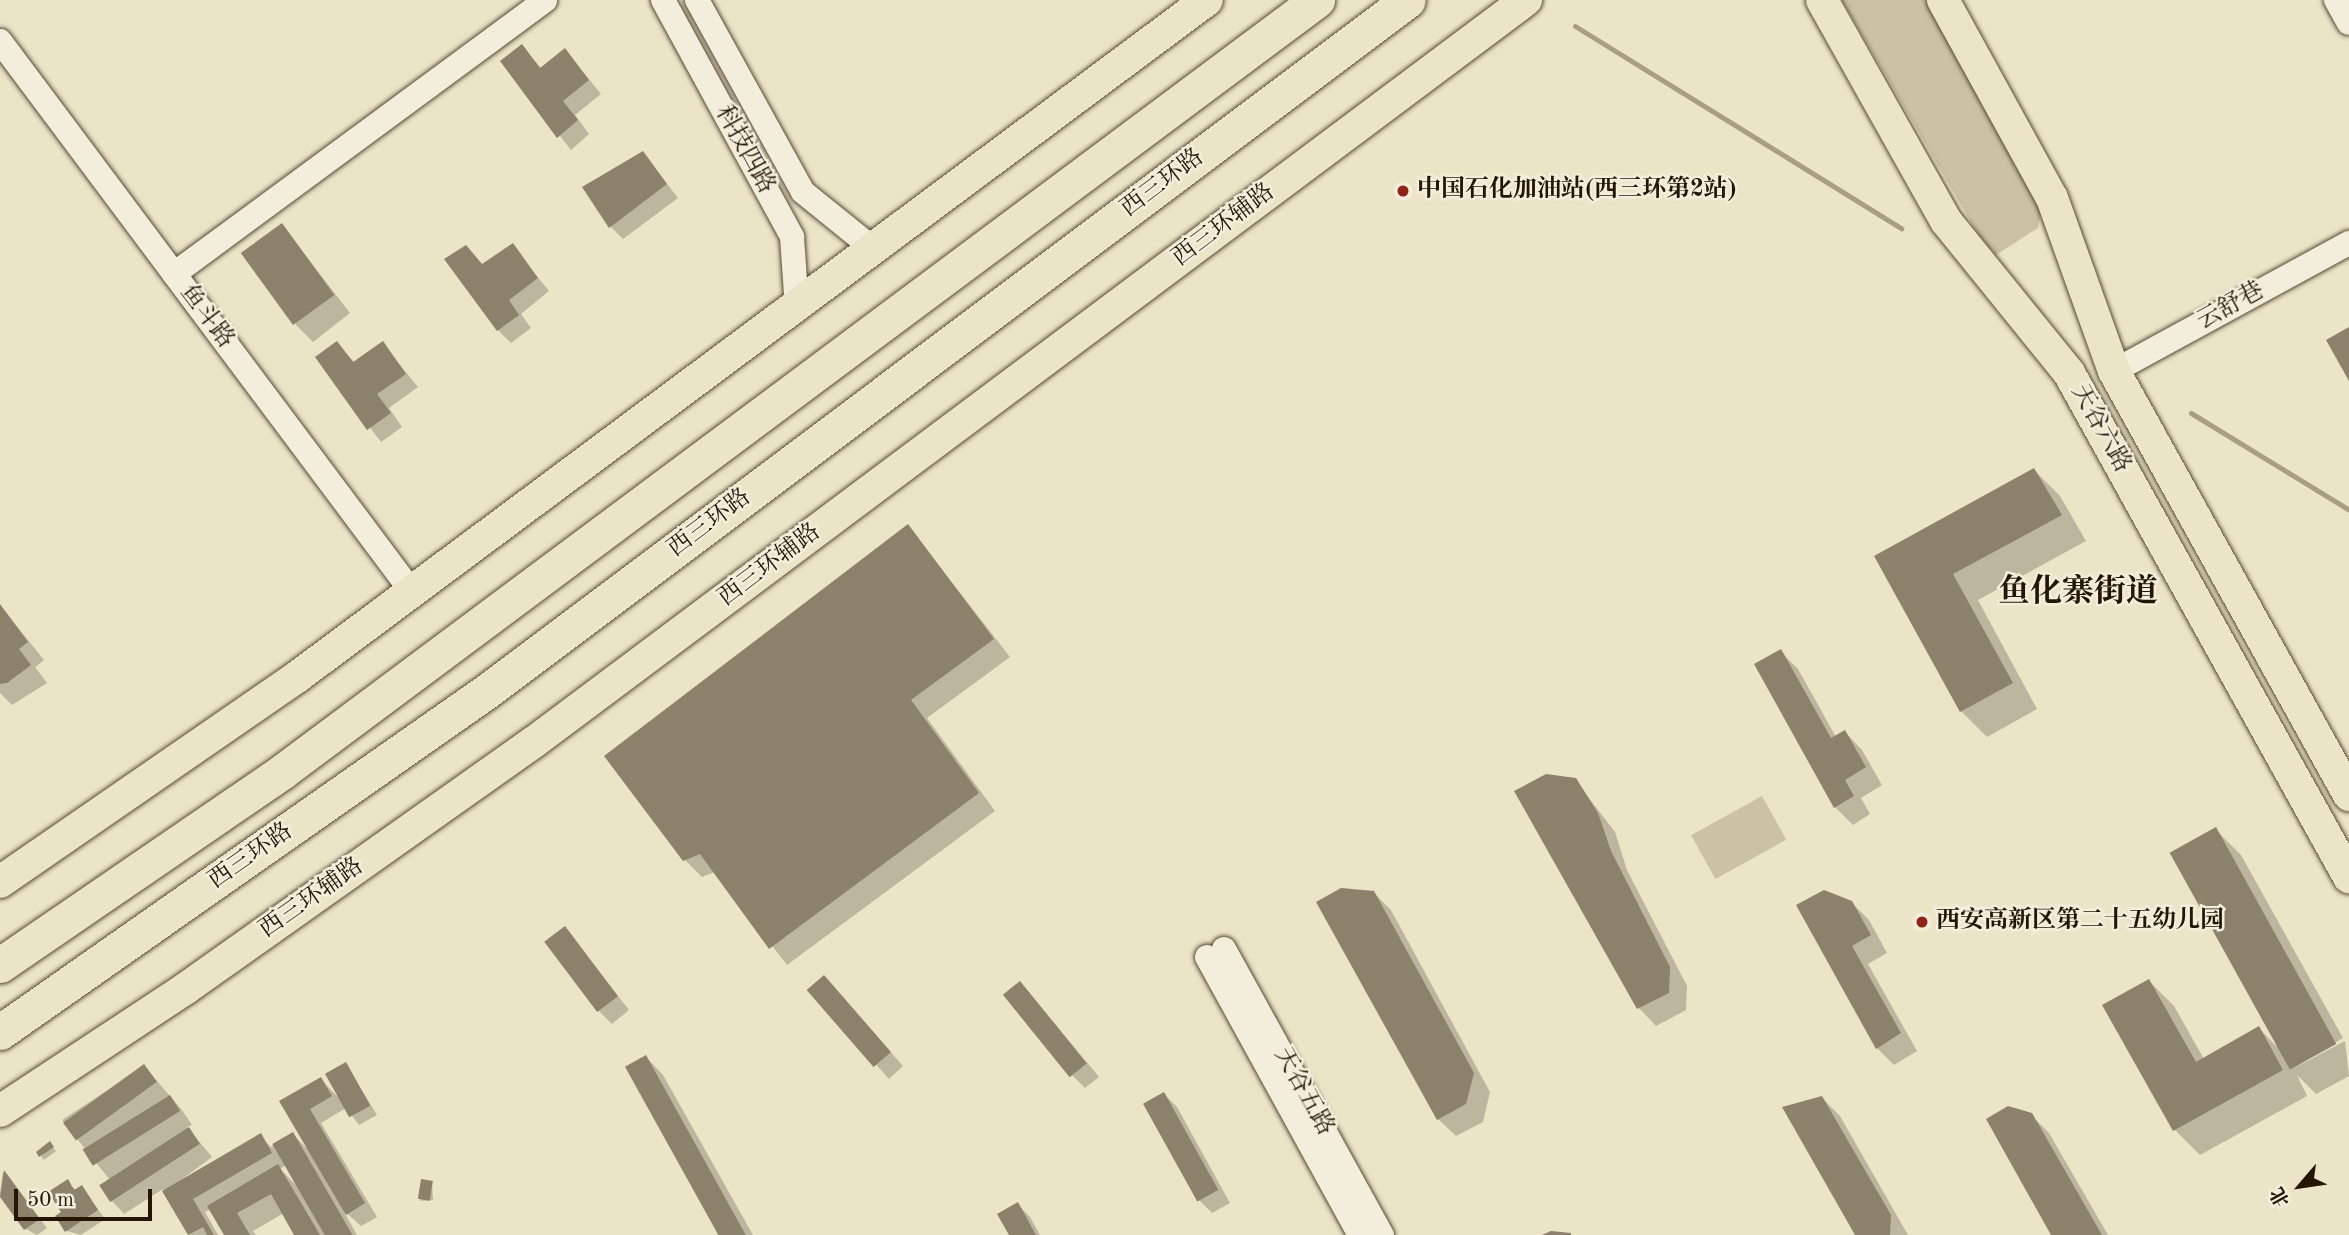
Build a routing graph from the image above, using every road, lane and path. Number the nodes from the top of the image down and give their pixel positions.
1 (545, 0) edge
2 (663, 0) edge
3 (697, 0) edge
4 (1207, 0) edge
5 (1317, 0) edge
6 (1408, 0) edge
7 (1525, 0) edge
8 (1822, 0) edge
9 (1942, 0) edge
10 (2336, 0) edge
11 (2349, 23) edge
12 (0, 41) edge
13 (2349, 243) edge
14 (875, 250) junction
15 (174, 274) junction
16 (797, 309) junction
17 (2114, 371) junction
18 (412, 593) junction
19 (2349, 795) edge
20 (2349, 877) edge
21 (0, 882) edge
22 (0, 965) edge
23 (0, 1032) edge
24 (0, 1111) edge
25 (1360, 1235) edge
26 (1382, 1235) edge

1 - 15 street
2 - 16 street, 科技四路
3 - 14 street, 科技四路
4 - 14 main road
5 - 22 highway
6 - 23 highway, 西三环路
7 - 24 main road, 西三环辅路
8 - 20 main road, 天谷六路
9 - 17 main road, 天谷六路
10 - 11 street
12 - 15 street, 鱼斗路
13 - 17 street, 云舒巷
14 - 16 main road
15 - 18 street, 鱼斗路
16 - 18 main road
17 - 19 main road, 天谷六路
18 - 21 main road
25 - 26 street, 天谷五路

